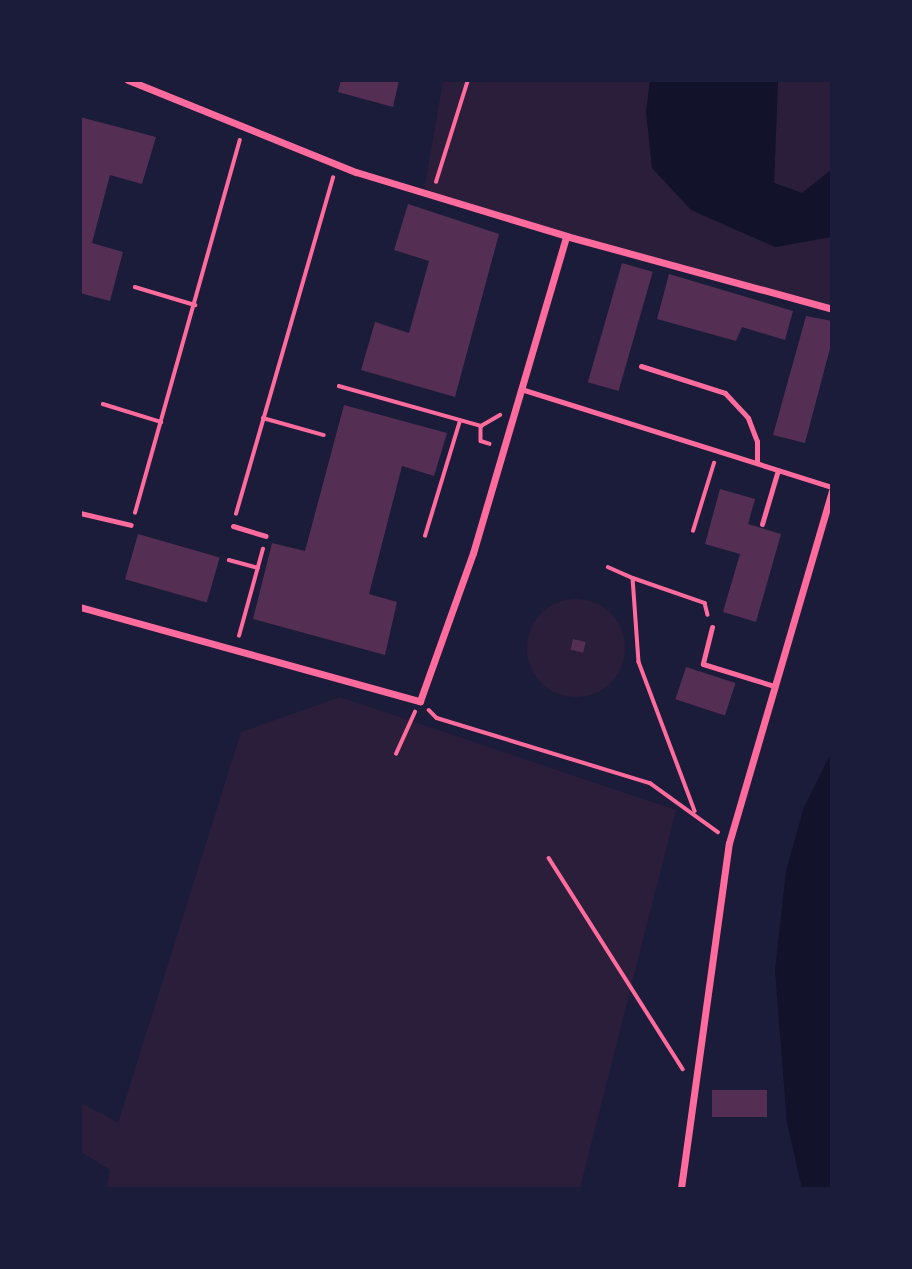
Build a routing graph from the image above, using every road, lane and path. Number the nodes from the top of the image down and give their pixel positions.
1 (128, 80) edge
2 (468, 80) edge
3 (244, 127) junction
4 (337, 164) junction
5 (432, 194) junction
6 (566, 236) junction
7 (135, 287) dead end
8 (195, 305) junction
9 (831, 309) edge
10 (641, 366) dead end
11 (339, 386) dead end
12 (521, 389) junction
13 (103, 404) dead end
14 (263, 418) junction
15 (460, 420) junction
16 (161, 422) junction
17 (324, 435) dead end
18 (503, 450) junction
19 (717, 451) junction
20 (757, 463) junction
21 (778, 470) junction
22 (831, 489) edge
23 (80, 513) edge
24 (762, 524) dead end
25 (131, 525) joint
26 (233, 526) joint
27 (693, 531) dead end
28 (267, 536) joint
29 (425, 536) dead end
30 (229, 560) dead end
31 (608, 566) dead end
32 (258, 568) junction
33 (633, 578) junction
34 (80, 607) edge
35 (712, 627) joint
36 (234, 651) junction
37 (774, 686) junction
38 (420, 701) junction
39 (396, 754) dead end
40 (696, 813) junction
41 (729, 843) junction
42 (549, 858) dead end
43 (694, 1087) junction
44 (681, 1188) edge

1 - 3 street
2 - 5 path
3 - 4 street
3 - 8 path
4 - 5 street
4 - 14 path
5 - 6 street
6 - 9 street
6 - 12 street
7 - 8 path
8 - 16 path
10 - 20 lane
11 - 15 path
12 - 18 street
12 - 19 lane
13 - 16 path
14 - 17 path
14 - 26 path
15 - 18 path
15 - 29 path
16 - 25 path
18 - 38 street
19 - 20 lane
19 - 27 path
20 - 21 lane
21 - 22 lane
21 - 24 lane
22 - 37 street
23 - 25 lane
26 - 28 lane
28 - 32 path
30 - 32 path
31 - 33 path
32 - 36 path
33 - 35 path
33 - 40 path
34 - 36 street
35 - 37 lane
36 - 38 street
37 - 41 street
38 - 39 path
38 - 40 path
40 - 41 path
41 - 43 street
42 - 43 path
43 - 44 street

